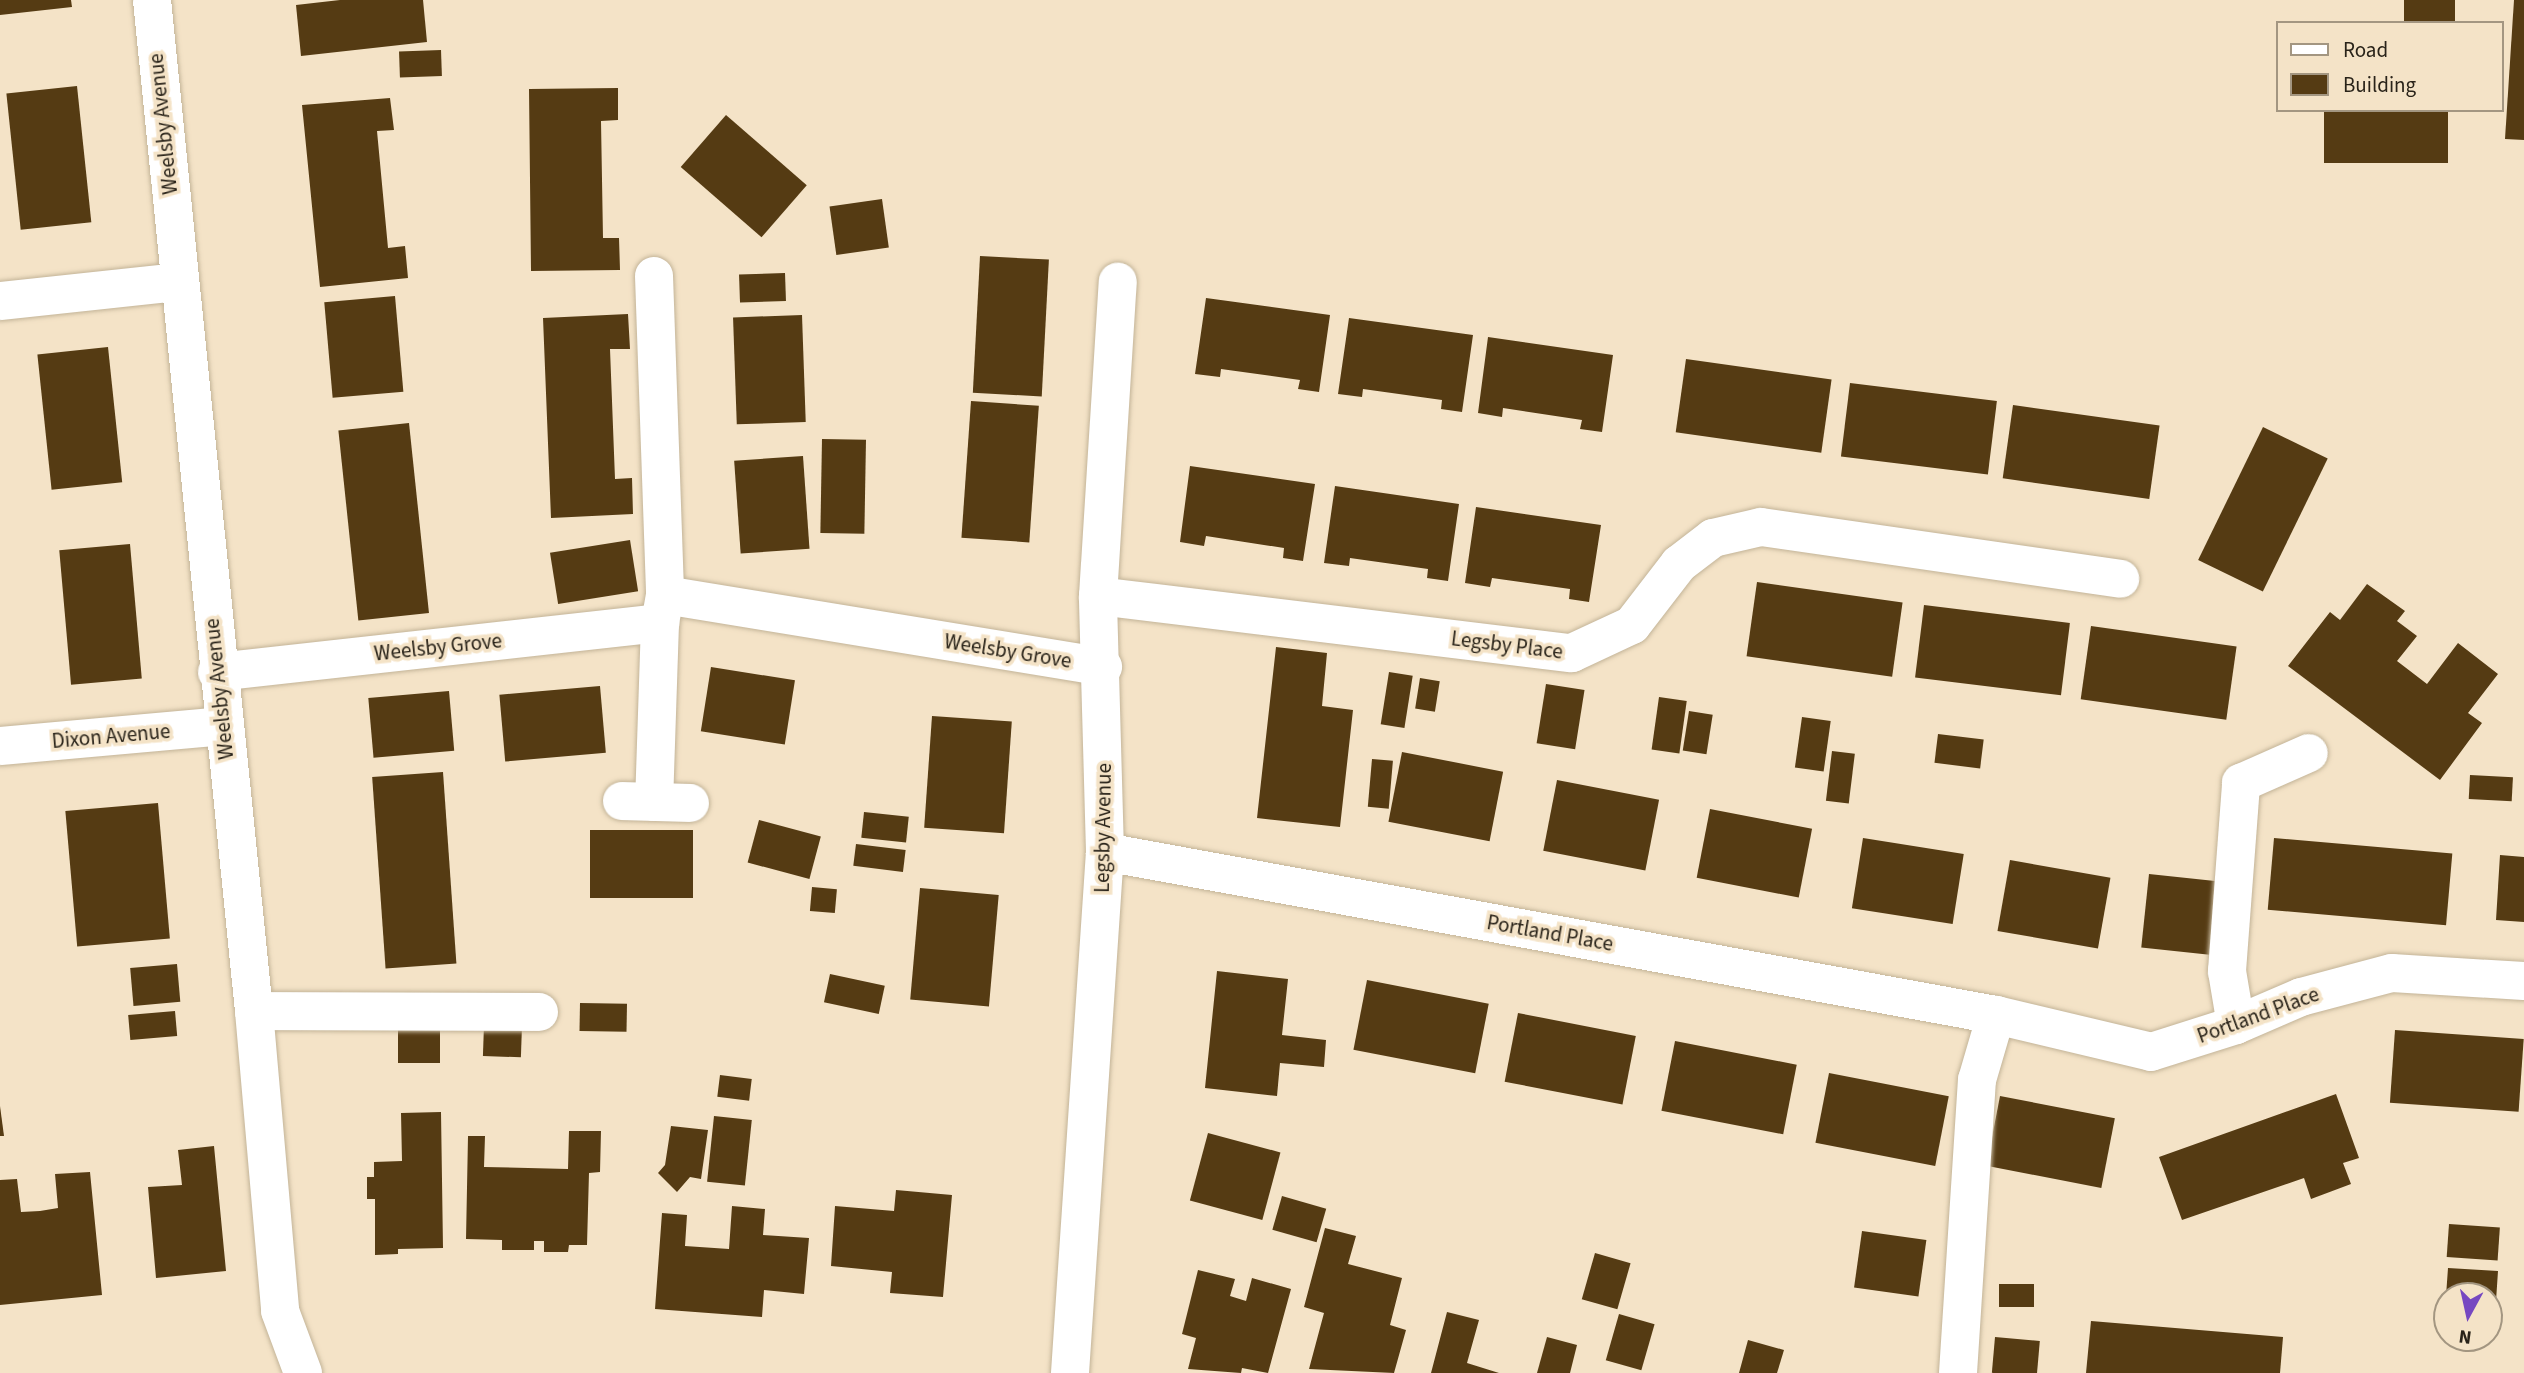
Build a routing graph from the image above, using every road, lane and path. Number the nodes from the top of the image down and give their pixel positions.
1 (152, 0) edge
2 (654, 276) dead end
3 (179, 282) junction
4 (1118, 282) dead end
5 (0, 301) edge
6 (2120, 579) dead end
7 (1098, 596) junction
8 (662, 609) junction
9 (1103, 667) junction
10 (217, 672) junction
11 (222, 726) junction
12 (0, 746) edge
13 (2309, 753) dead end
14 (655, 802) dead end
15 (1105, 852) junction
16 (2524, 981) edge
17 (254, 1011) junction
18 (539, 1012) dead end
19 (1996, 1015) junction
20 (2236, 1024) junction
21 (303, 1373) edge
22 (1070, 1373) edge
23 (1958, 1373) edge

1 - 3 street, Weelsby Avenue
2 - 8 street
3 - 5 street
3 - 10 street, Weelsby Avenue
4 - 7 street, Legsby Avenue
6 - 7 street, Legsby Place
7 - 9 street, Legsby Avenue
8 - 9 street, Weelsby Grove
8 - 10 street, Weelsby Grove
8 - 14 street
9 - 15 street, Legsby Avenue
10 - 11 street, Weelsby Avenue
11 - 12 street, Dixon Avenue
11 - 17 street, Weelsby Avenue
13 - 20 street
15 - 19 street, Portland Place
15 - 22 street, Legsby Avenue
16 - 20 street, Portland Place
17 - 18 street
17 - 21 street, Weelsby Avenue
19 - 20 street, Portland Place
19 - 23 street

